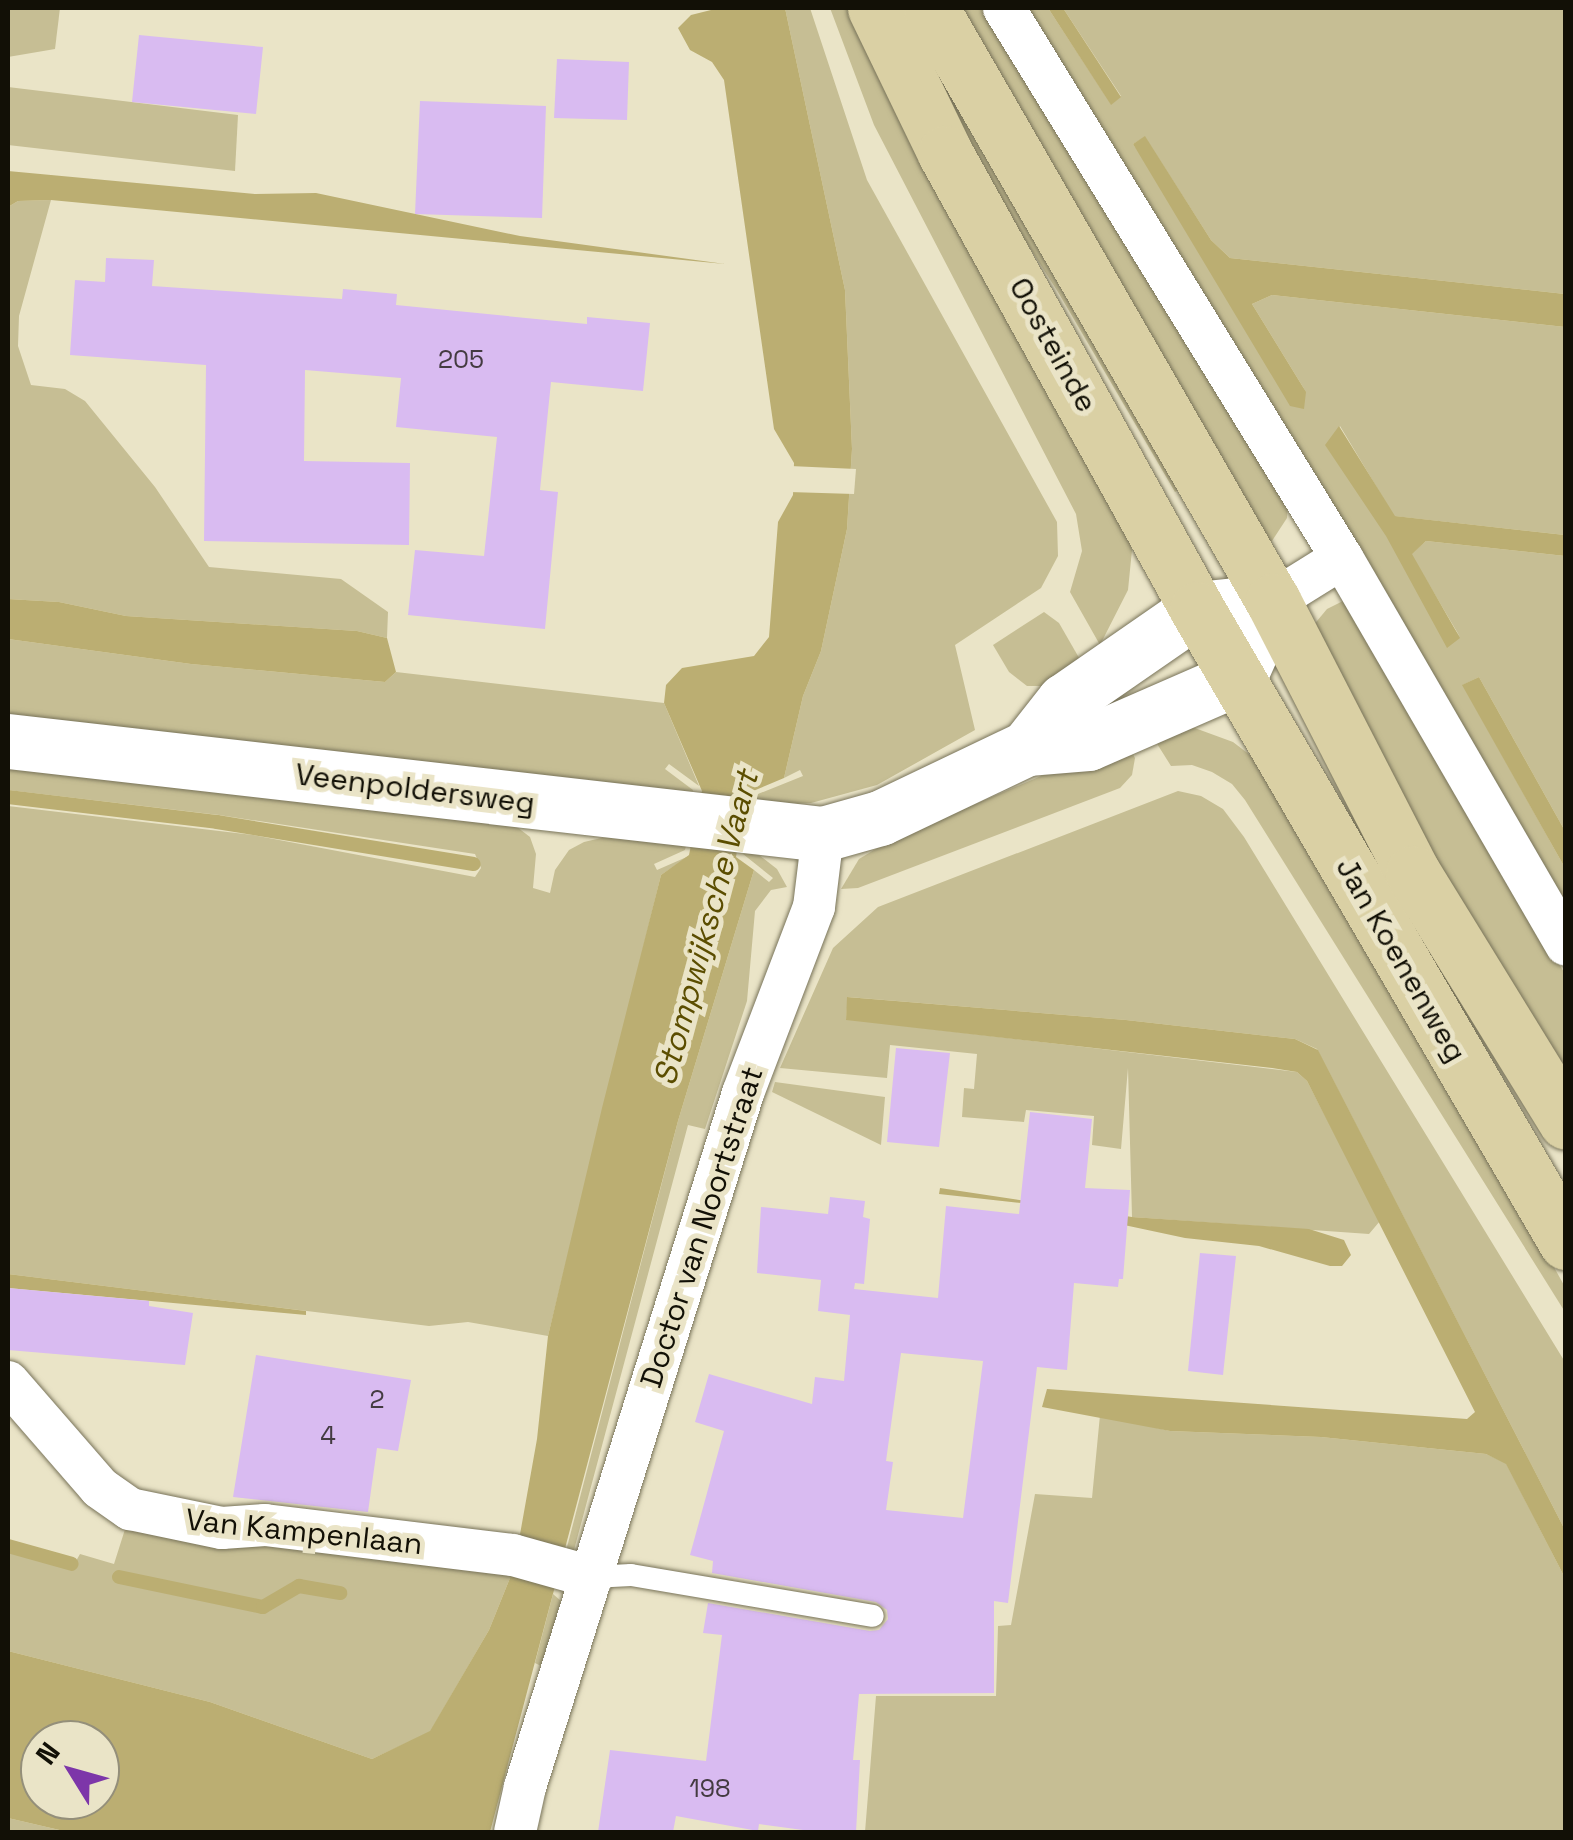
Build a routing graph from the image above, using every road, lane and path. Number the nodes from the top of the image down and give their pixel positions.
1 (875, 8) edge
2 (930, 8) edge
3 (1004, 8) edge
4 (1342, 558) junction
5 (1273, 600) junction
6 (1197, 609) junction
7 (1239, 677) junction
8 (8, 740) edge
9 (1027, 748) junction
10 (822, 834) junction
11 (1566, 946) edge
12 (1566, 1122) edge
13 (1566, 1242) edge
14 (8, 1382) edge
15 (576, 1573) junction
16 (873, 1616) dead end
17 (515, 1832) edge

1 - 6 main road, Oosteinde
2 - 5 main road, Oosteinde
3 - 4 street
4 - 5 street
4 - 11 street
5 - 6 street
5 - 7 street
5 - 12 main road, Jan Koenenweg
6 - 7 main road, Oosteinde
6 - 9 street
7 - 9 street
7 - 13 main road, Jan Koenenweg
8 - 10 street, Veenpoldersweg
9 - 10 street
10 - 15 street, Doctor van Noortstraat
14 - 15 street, Van Kampenlaan
15 - 16 lane
15 - 17 street, Doctor van Noortstraat

